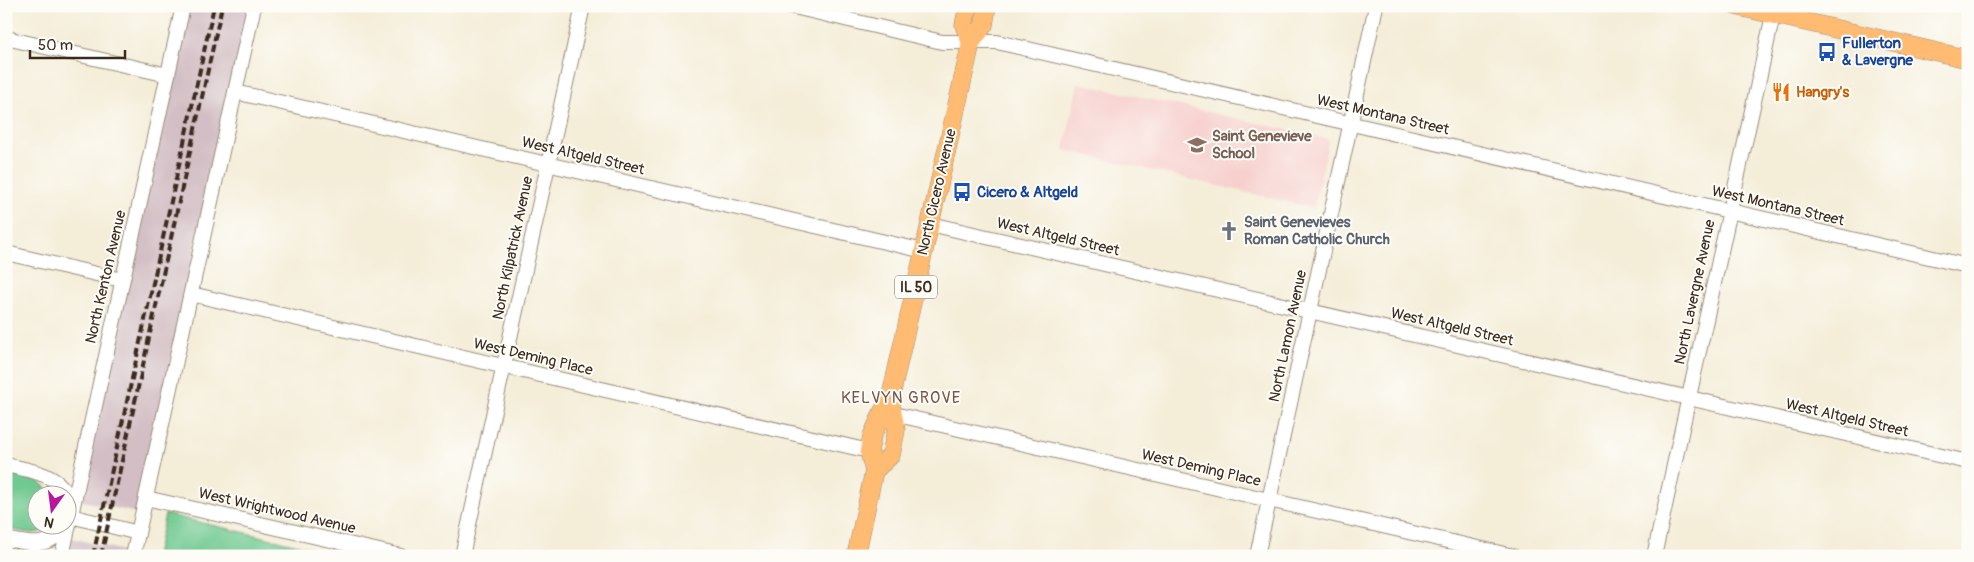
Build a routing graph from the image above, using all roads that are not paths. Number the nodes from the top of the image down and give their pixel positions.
1 (183, 6) edge
2 (254, 6) edge
3 (583, 6) edge
4 (790, 6) edge
5 (968, 6) edge
6 (987, 6) edge
7 (1376, 6) edge
8 (1736, 6) edge
9 (1774, 10) edge
10 (6, 38) edge
11 (971, 43) junction
12 (1968, 59) edge
13 (168, 75) junction
14 (235, 92) junction
15 (1350, 124) junction
16 (548, 164) junction
17 (1730, 211) junction
18 (930, 224) junction
19 (924, 251) junction
20 (6, 253) edge
21 (1968, 266) edge
22 (122, 280) junction
23 (191, 294) junction
24 (1310, 312) junction
25 (504, 367) junction
26 (1688, 398) junction
27 (889, 408) junction
28 (869, 451) junction
29 (1968, 462) edge
30 (6, 465) edge
31 (874, 471) junction
32 (58, 484) edge
33 (76, 484) edge
34 (146, 498) junction
35 (1269, 500) junction
36 (78, 523) edge
37 (138, 533) junction
38 (58, 534) edge
39 (66, 534) edge
40 (6, 539) edge
41 (62, 556) edge
42 (134, 556) edge
43 (401, 556) edge
44 (462, 556) edge
45 (856, 556) edge
46 (1257, 556) edge
47 (1513, 556) edge
48 (1654, 556) edge

1 - 13 street, North Kenton Avenue
2 - 14 street
3 - 16 street, North Kilpatrick Avenue
4 - 11 street, West Montana Street
5 - 11 main road, North Cicero Avenue / IL 50
6 - 11 main road, North Cicero Avenue / IL 50
7 - 15 street, North Lamon Avenue
8 - 9 main road
9 - 12 main road
9 - 17 street, North Lavergne Avenue
10 - 13 street
11 - 15 street, West Montana Street
11 - 18 main road, North Cicero Avenue / IL 50
13 - 22 street, North Kenton Avenue
14 - 16 street, West Altgeld Street
14 - 23 street
15 - 17 street, West Montana Street
15 - 24 street, North Lamon Avenue
16 - 19 street, West Altgeld Street
16 - 25 street, North Kilpatrick Avenue
17 - 21 street, West Montana Street
17 - 26 street, North Lavergne Avenue
18 - 19 main road, North Cicero Avenue / IL 50
18 - 24 street, West Altgeld Street
19 - 27 main road, North Cicero Avenue / IL 50
20 - 22 street
22 - 33 street, North Kenton Avenue
23 - 25 street, West Deming Place
23 - 34 street
24 - 26 street, West Altgeld Street
24 - 35 street, North Lamon Avenue
25 - 28 street, West Deming Place
25 - 44 street, North Kilpatrick Avenue
26 - 29 street, West Altgeld Street
26 - 48 street, North Lavergne Avenue
27 - 28 main road, North Cicero Avenue / IL 50
27 - 31 main road, North Cicero Avenue / IL 50
27 - 35 street, West Deming Place
28 - 31 main road
30 - 32 street
31 - 45 main road
34 - 37 street
34 - 43 street, West Wrightwood Avenue
35 - 46 street, North Lamon Avenue
35 - 47 street, West Deming Place
36 - 37 street
37 - 42 street
38 - 40 street
39 - 41 street, North Kenton Avenue

